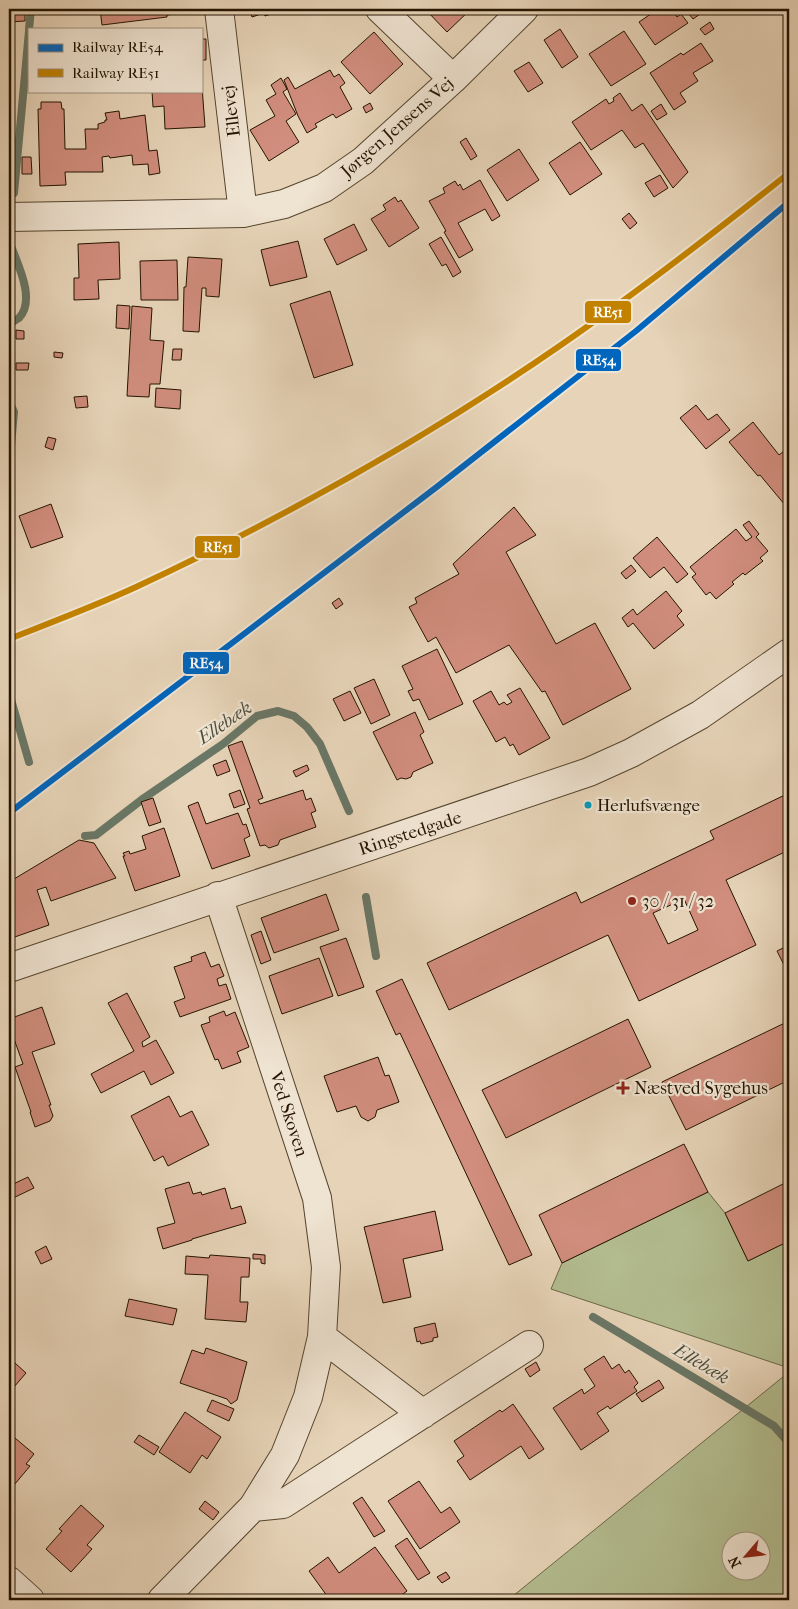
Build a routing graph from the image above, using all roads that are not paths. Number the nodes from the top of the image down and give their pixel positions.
1 (219, 9) edge
2 (380, 9) edge
3 (524, 9) edge
4 (452, 79) junction
5 (243, 213) junction
6 (9, 217) edge
7 (789, 653) edge
8 (218, 896) junction
9 (9, 968) edge
10 (322, 1337) junction
11 (529, 1345) dead end
12 (423, 1414) junction
13 (253, 1507) junction
14 (9, 1581) edge
15 (30, 1600) edge
16 (162, 1600) edge

1 - 5 street, Ellevej
2 - 4 street
3 - 4 street, Jørgen Jensens Vej
4 - 5 street, Jørgen Jensens Vej
5 - 6 street, Jørgen Jensens Vej
7 - 8 street, Ringstedgade
8 - 9 street, Ringstedgade
8 - 10 street, Ved Skoven
10 - 12 street
10 - 13 street, Ved Skoven
11 - 12 street
12 - 13 street
13 - 16 street, Ved Skoven
14 - 15 street

